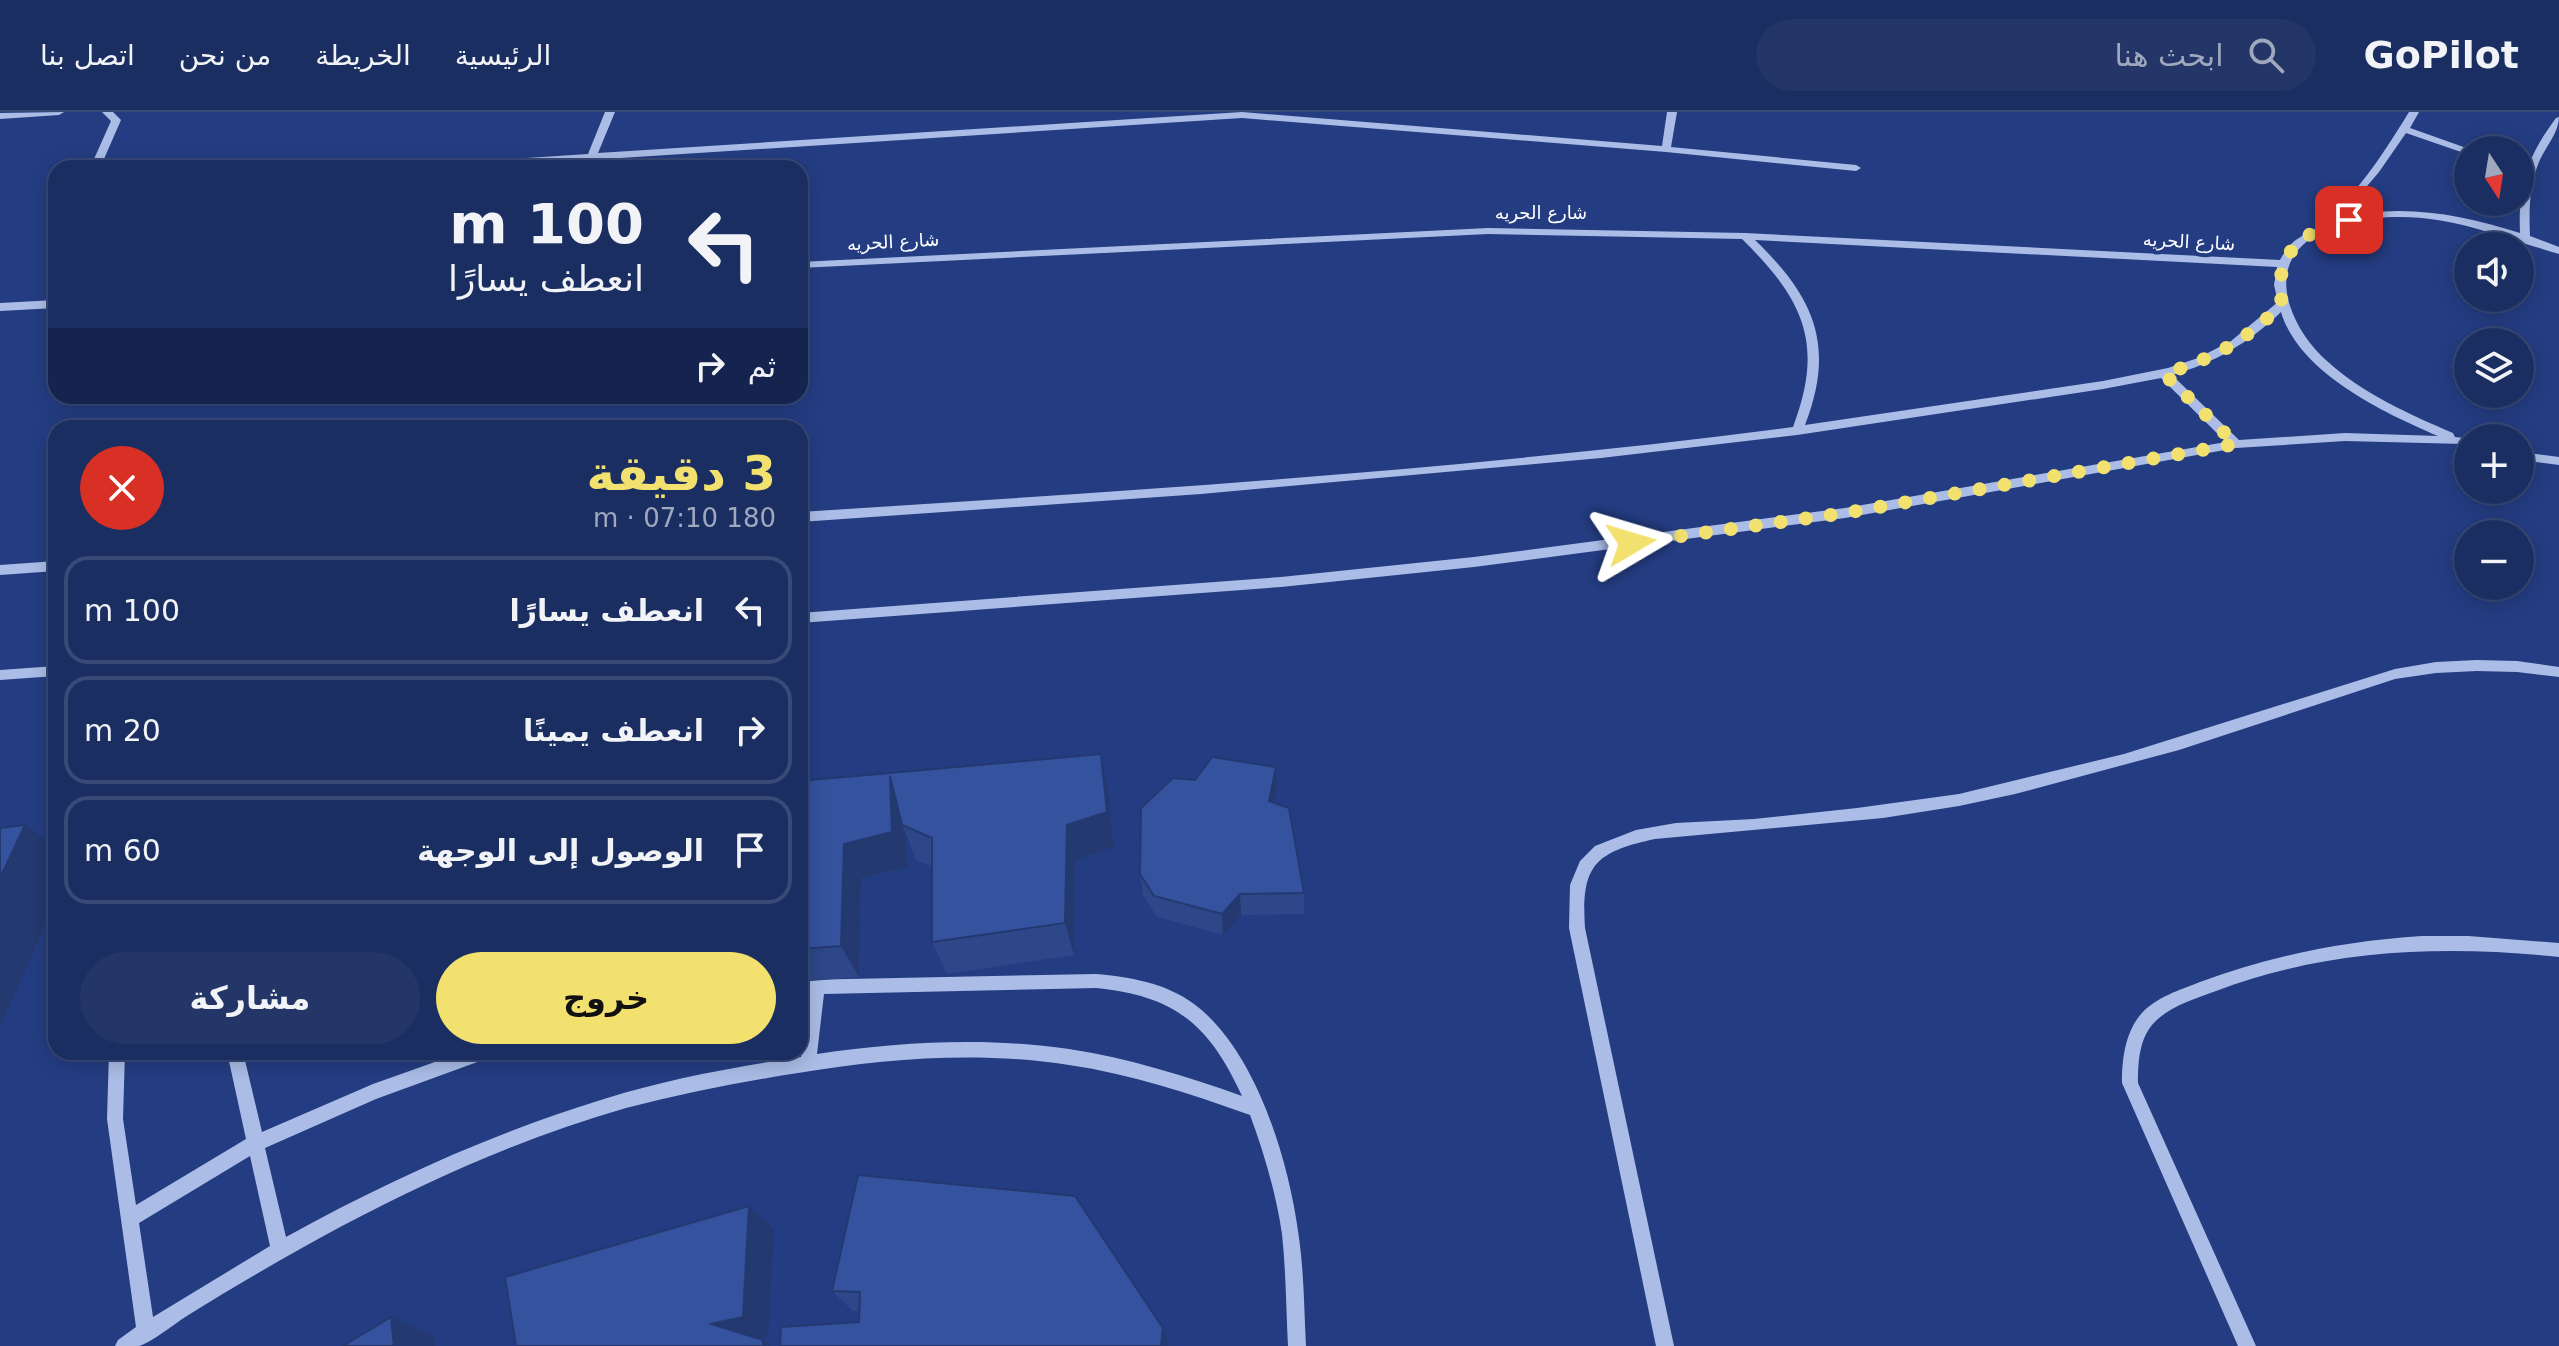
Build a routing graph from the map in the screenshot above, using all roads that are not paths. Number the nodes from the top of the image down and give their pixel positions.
1 (59, 112) edge
2 (107, 112) edge
3 (610, 112) edge
4 (1672, 112) edge
5 (2414, 112) edge
6 (1, 114) edge
7 (1196, 114) edge
8 (2559, 120) edge
9 (2404, 129) junction
10 (2454, 146) edge
11 (1666, 149) junction
12 (2534, 155) edge
13 (592, 157) junction
14 (97, 160) edge
15 (545, 160) edge
16 (1856, 168) dead end
17 (2329, 224) junction
18 (2507, 232) edge
19 (1745, 236) junction
20 (2534, 241) edge
21 (2559, 251) edge
22 (2282, 264) junction
23 (808, 265) edge
24 (48, 304) edge
25 (2282, 304) junction
26 (0, 307) edge
27 (2164, 374) junction
28 (1797, 431) junction
29 (2454, 438) edge
30 (2454, 442) edge
31 (2236, 444) junction
32 (2534, 458) edge
33 (2559, 461) edge
34 (808, 516) edge
35 (48, 567) edge
36 (0, 570) edge
37 (808, 617) edge
38 (48, 672) edge
39 (2559, 672) edge
40 (0, 675) edge
41 (2559, 950) edge
42 (808, 986) edge
43 (117, 1060) edge
44 (237, 1060) edge
45 (463, 1060) edge
46 (808, 1063) junction
47 (1254, 1108) junction
48 (254, 1144) junction
49 (129, 1219) junction
50 (280, 1251) junction
51 (146, 1331) junction
52 (124, 1346) edge
53 (1297, 1346) edge
54 (1665, 1346) edge
55 (2247, 1346) edge

1 - 6 street
2 - 14 street
3 - 13 street
4 - 11 street
5 - 9 street
7 - 11 street
7 - 13 street
8 - 12 street
9 - 10 street
9 - 17 street
11 - 16 street
13 - 15 street
17 - 18 street
17 - 22 street
19 - 22 street, شارع الحريه
19 - 23 street, شارع الحريه
19 - 28 street
20 - 21 street
22 - 25 street
24 - 26 street
25 - 27 street
25 - 29 street
27 - 28 street
27 - 31 street
28 - 34 street
30 - 31 street
31 - 37 street
32 - 33 street
35 - 36 street
38 - 40 street
39 - 54 street
41 - 55 street
42 - 46 street
42 - 47 street
43 - 49 street
44 - 48 street
45 - 48 street
46 - 47 street
46 - 50 street
47 - 53 street
48 - 49 street
48 - 50 street
49 - 51 street
50 - 51 street
51 - 52 street

